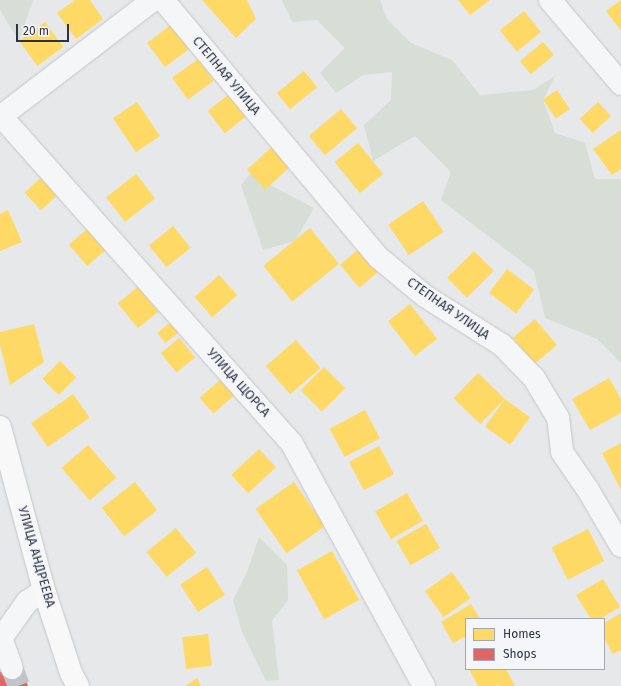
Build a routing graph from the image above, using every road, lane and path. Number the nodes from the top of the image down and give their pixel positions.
1 (153, 0) edge
2 (163, 0) edge
3 (550, 0) edge
4 (621, 84) edge
5 (1, 116) edge
6 (1, 439) edge
7 (621, 546) edge
8 (44, 590) junction
9 (1, 639) edge
10 (12, 668) tunnel mouth
11 (78, 686) edge
12 (424, 686) edge

1 - 5 street
2 - 7 street, СТЕПНАЯ УЛИЦА
3 - 4 street
5 - 12 street, УЛИЦА ЩОРСА
6 - 8 main road, УЛИЦА АНДРЕЕВА
8 - 9 street
8 - 11 main road, УЛИЦА АНДРЕЕВА
9 - 10 street

